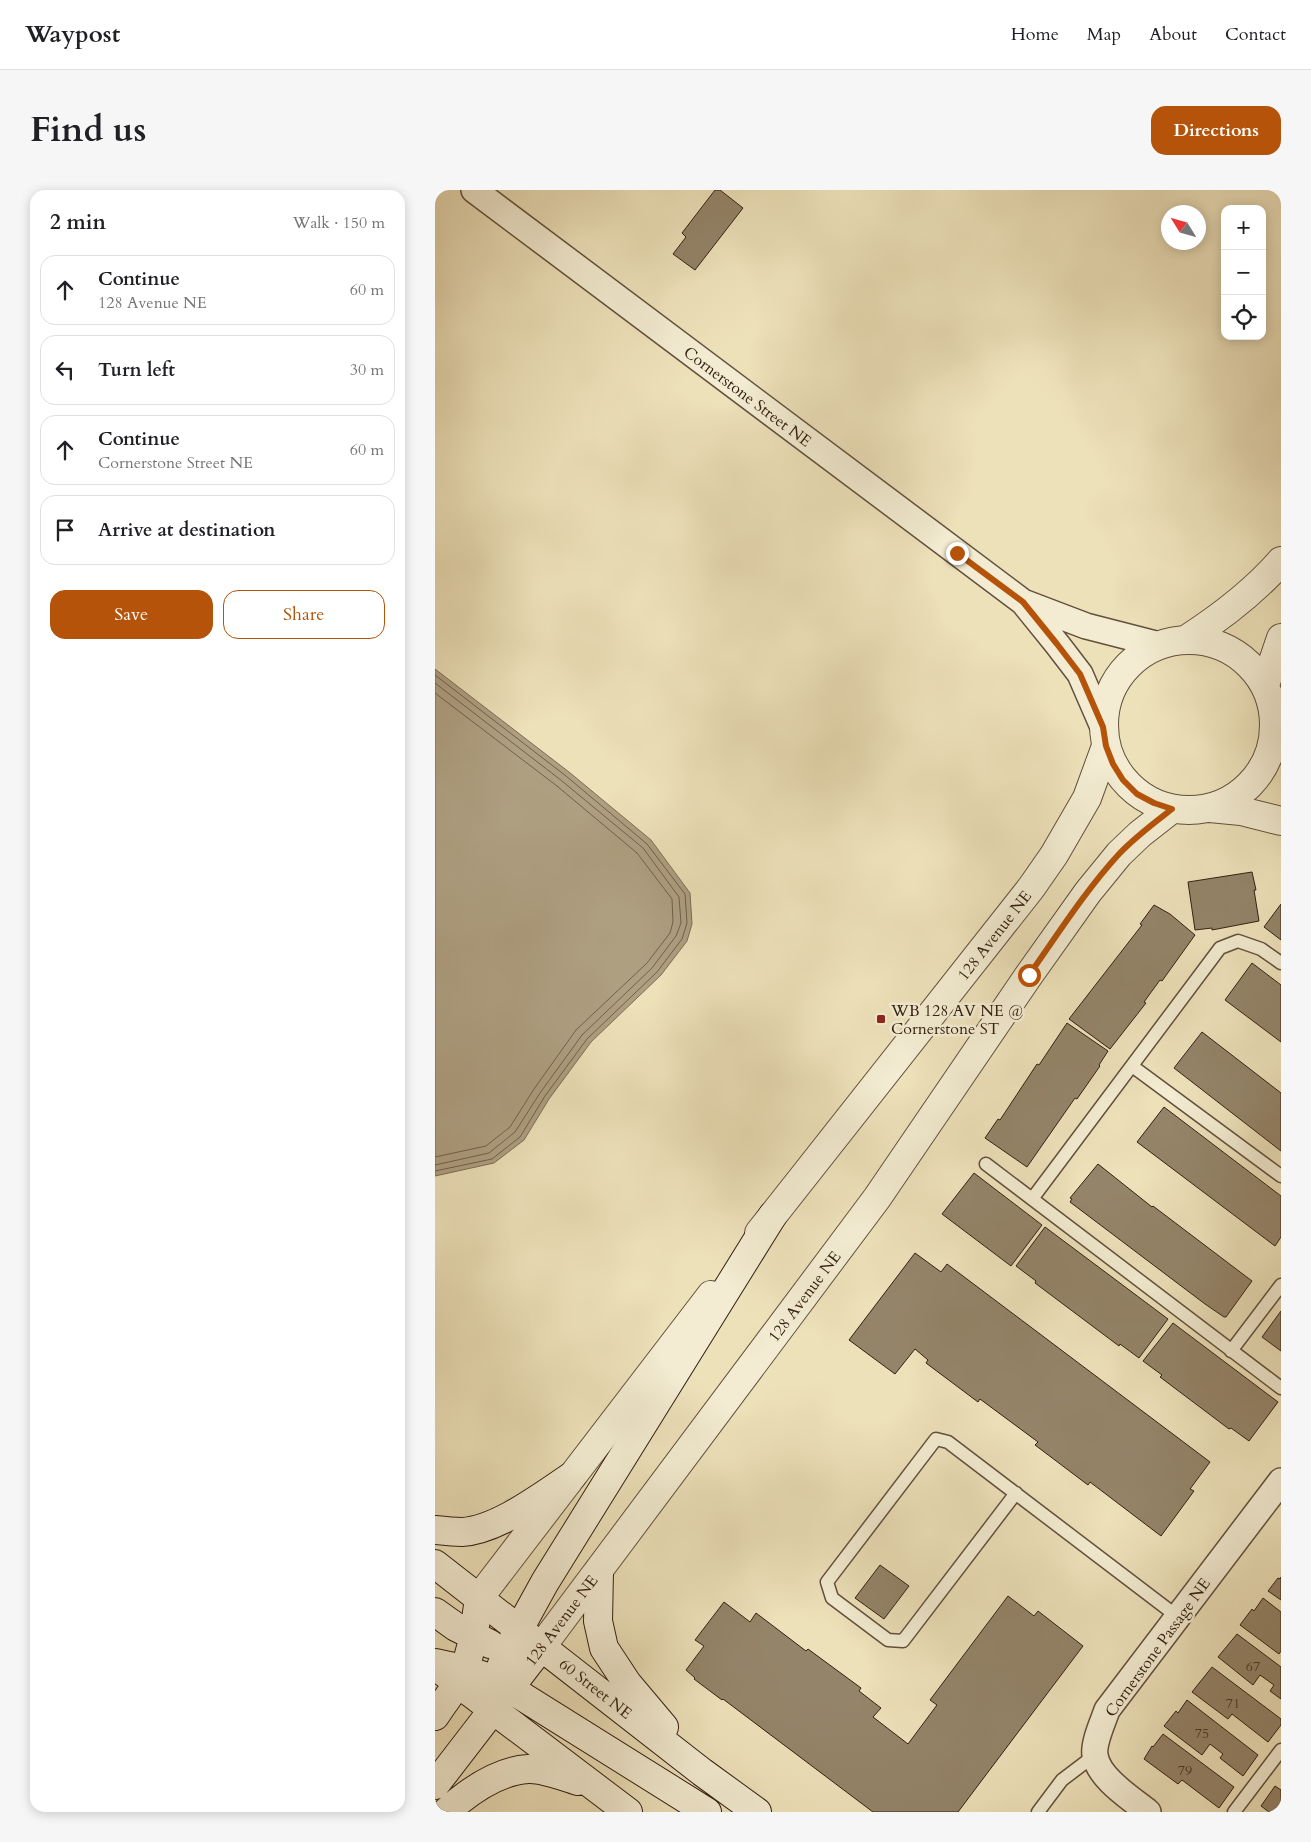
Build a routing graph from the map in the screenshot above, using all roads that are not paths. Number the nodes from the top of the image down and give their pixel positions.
1 (474, 190) edge
2 (1281, 561) edge
3 (1023, 602) junction
4 (1281, 638) edge
5 (1187, 639) junction
6 (1160, 645) junction
7 (1265, 685) junction
8 (1105, 737) junction
9 (1277, 743) edge
10 (1210, 808) junction
11 (1172, 809) junction
12 (1281, 821) edge
13 (1281, 963) edge
14 (1132, 1066) junction
15 (986, 1164) dead end
16 (1281, 1176) edge
17 (1032, 1200) junction
18 (773, 1215) junction
19 (1281, 1285) edge
20 (1231, 1350) junction
21 (1281, 1388) edge
22 (573, 1476) junction
23 (1281, 1481) edge
24 (1015, 1493) junction
25 (435, 1530) edge
26 (435, 1564) edge
27 (599, 1571) junction
28 (479, 1598) junction
29 (1178, 1617) junction
30 (455, 1625) edge
31 (513, 1640) junction
32 (542, 1646) junction
33 (435, 1655) edge
34 (435, 1664) edge
35 (460, 1676) junction
36 (503, 1684) junction
37 (492, 1709) junction
38 (435, 1716) edge
39 (1281, 1750) edge
40 (1095, 1755) junction
41 (702, 1772) junction
42 (435, 1785) edge
43 (596, 1788) junction
44 (446, 1812) edge
45 (628, 1812) edge
46 (707, 1812) edge
47 (757, 1812) edge
48 (1038, 1812) edge
49 (1149, 1812) edge
50 (1234, 1812) edge

1 - 3 street, Cornerstone Street NE
2 - 5 street
3 - 6 street, Cornerstone Street NE
3 - 8 street, Cornerstone Street NE
4 - 7 street
5 - 6 street
5 - 7 street
6 - 8 street
7 - 9 street
8 - 11 street
8 - 18 street, 128 Avenue NE
9 - 10 street
10 - 11 street
10 - 12 street
11 - 27 street, 128 Avenue NE
13 - 14 lane
14 - 16 lane
14 - 17 lane
15 - 17 lane
17 - 20 lane
18 - 22 street, 128 Avenue NE
18 - 31 street
19 - 20 lane
20 - 21 lane
22 - 25 street
22 - 28 street, 128 Avenue NE
23 - 29 street, Cornerstone Passage NE
24 - 24 lane
24 - 29 lane
26 - 28 street, 60 Street NE
27 - 32 street, 128 Avenue NE
27 - 41 street
28 - 30 street
28 - 31 street, 60 Street NE
29 - 40 street, Cornerstone Passage NE
30 - 31 street
30 - 33 street
30 - 35 street
31 - 32 street, 60 Street NE
31 - 36 street
32 - 36 street, 128 Avenue NE
32 - 41 street, 60 Street NE
34 - 35 street
35 - 36 street
35 - 37 street
35 - 38 street
36 - 37 street
36 - 46 street
37 - 42 street
37 - 43 street
39 - 50 lane
40 - 48 lane
40 - 49 street
41 - 47 street, 60 Street NE
43 - 44 street
43 - 45 street

